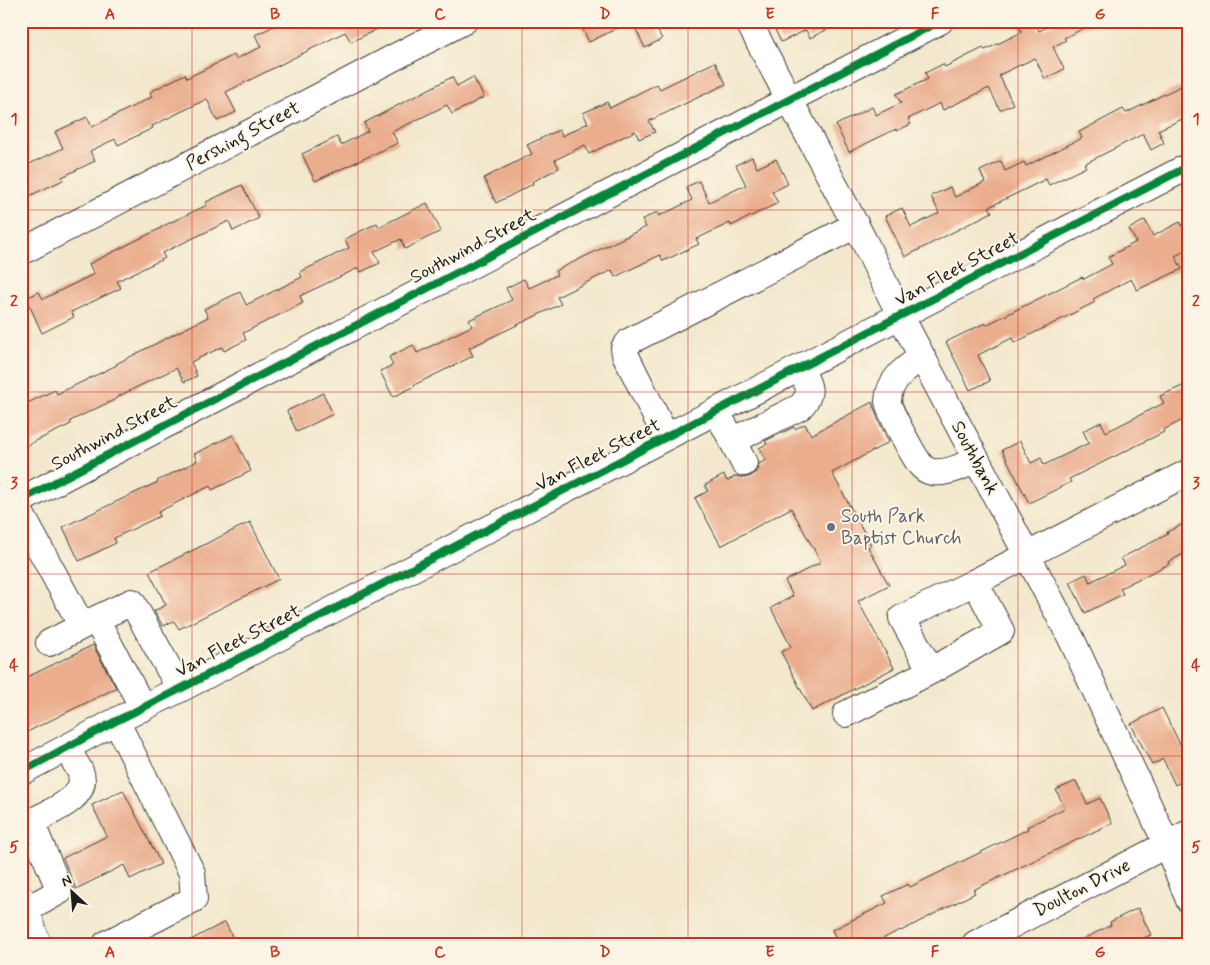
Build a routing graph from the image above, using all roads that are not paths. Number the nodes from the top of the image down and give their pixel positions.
1 (464, 21) edge
2 (748, 21) edge
3 (940, 21) edge
4 (790, 100) junction
5 (1189, 166) edge
6 (856, 225) junction
7 (21, 252) edge
8 (901, 317) junction
9 (922, 357) junction
10 (800, 368) junction
11 (716, 412) junction
12 (666, 438) junction
13 (976, 460) junction
14 (1189, 472) edge
15 (21, 500) edge
16 (21, 514) edge
17 (1027, 556) junction
18 (975, 582) junction
19 (89, 623) junction
20 (49, 643) dead end
21 (931, 670) junction
22 (180, 689) junction
23 (143, 708) junction
24 (846, 714) dead end
25 (116, 721) junction
26 (66, 748) junction
27 (21, 772) edge
28 (1178, 839) edge
29 (1189, 900) edge
30 (24, 904) edge
31 (37, 944) edge
32 (106, 944) edge
33 (975, 944) edge

1 - 7 street, Pershing Street
2 - 4 street, Southbank
3 - 4 street, Southwind Street
4 - 6 street, Southbank
4 - 15 street, Southwind Street
5 - 8 street, Van Fleet Street
6 - 8 street, Southbank
6 - 12 street
8 - 9 street, Southbank
8 - 10 street, Van Fleet Street
9 - 13 street, Southbank
9 - 13 street
10 - 11 street, Van Fleet Street
10 - 11 street
11 - 12 street, Van Fleet Street
12 - 22 street, Van Fleet Street
13 - 17 street, Southbank
14 - 17 street
16 - 19 street
17 - 18 street
17 - 28 street, Southbank
18 - 21 street
18 - 21 street
19 - 20 street
19 - 22 street
19 - 23 street
21 - 24 street
22 - 23 street, Van Fleet Street
23 - 25 street, Van Fleet Street
25 - 26 street, Van Fleet Street
25 - 32 street
26 - 27 street, Van Fleet Street
26 - 30 street
28 - 29 street, Southbank
28 - 33 street, Doulton Drive
30 - 31 main road

